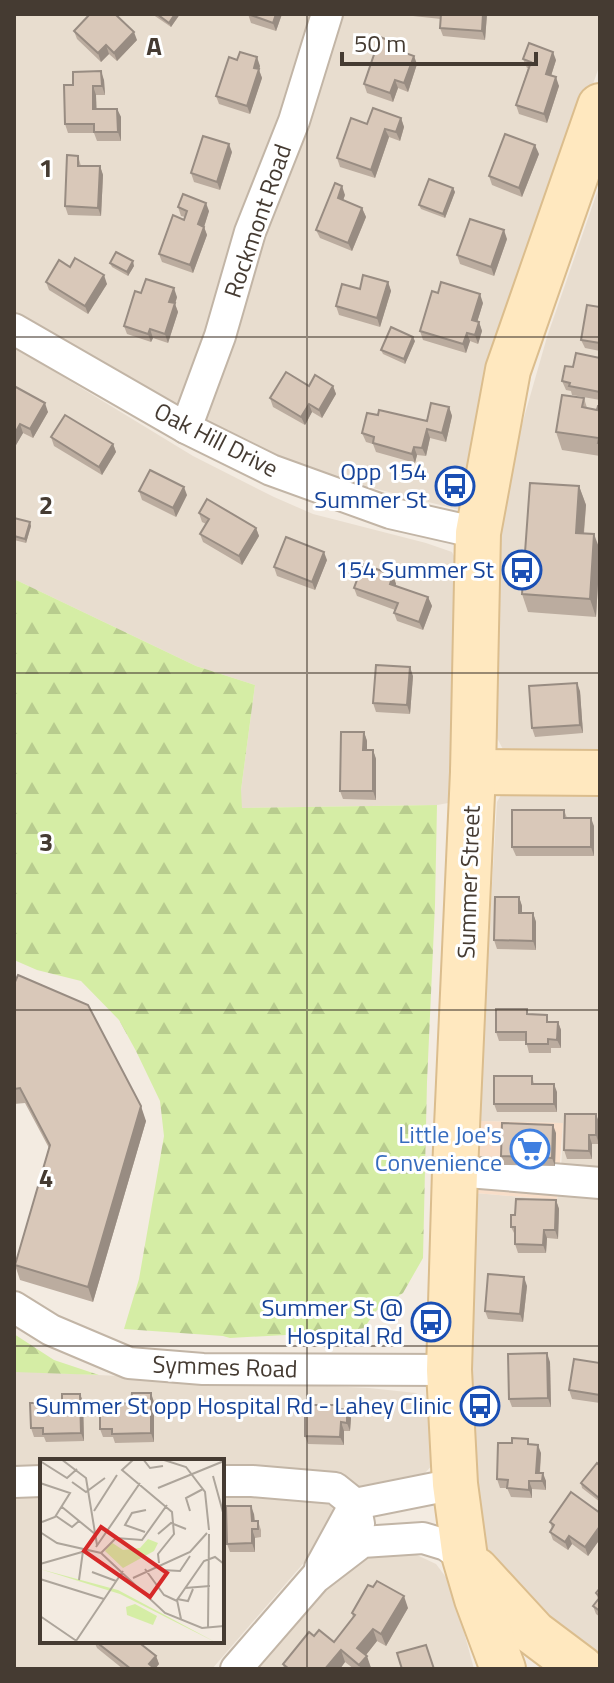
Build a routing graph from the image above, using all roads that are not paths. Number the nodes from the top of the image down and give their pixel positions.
1 (327, 14) edge
2 (600, 106) edge
3 (14, 329) edge
4 (186, 428) junction
5 (478, 533) junction
6 (473, 772) junction
7 (600, 773) edge
8 (455, 1171) junction
9 (600, 1183) edge
10 (14, 1307) edge
11 (449, 1370) junction
12 (40, 1481) edge
13 (224, 1481) edge
14 (14, 1482) edge
15 (455, 1484) junction
16 (355, 1504) junction
17 (362, 1542) junction
18 (465, 1558) junction
19 (315, 1578) junction
20 (236, 1669) edge
21 (503, 1669) edge
22 (582, 1669) edge

1 - 4 street, Rockmont Road
2 - 5 main road, Summer Street
3 - 4 street, Oak Hill Drive
4 - 5 street, Oak Hill Drive
5 - 6 main road, Summer Street
6 - 7 main road
6 - 8 main road, Summer Street
8 - 9 street
8 - 11 main road, Summer Street
10 - 11 street, Symmes Road
11 - 15 main road, Summer Street
12 - 14 street
13 - 16 street
15 - 16 street
15 - 18 main road, Summer Street
16 - 17 street
16 - 19 street
17 - 18 street
17 - 19 street
18 - 21 main road, Summer Street
18 - 22 main road
19 - 20 street

